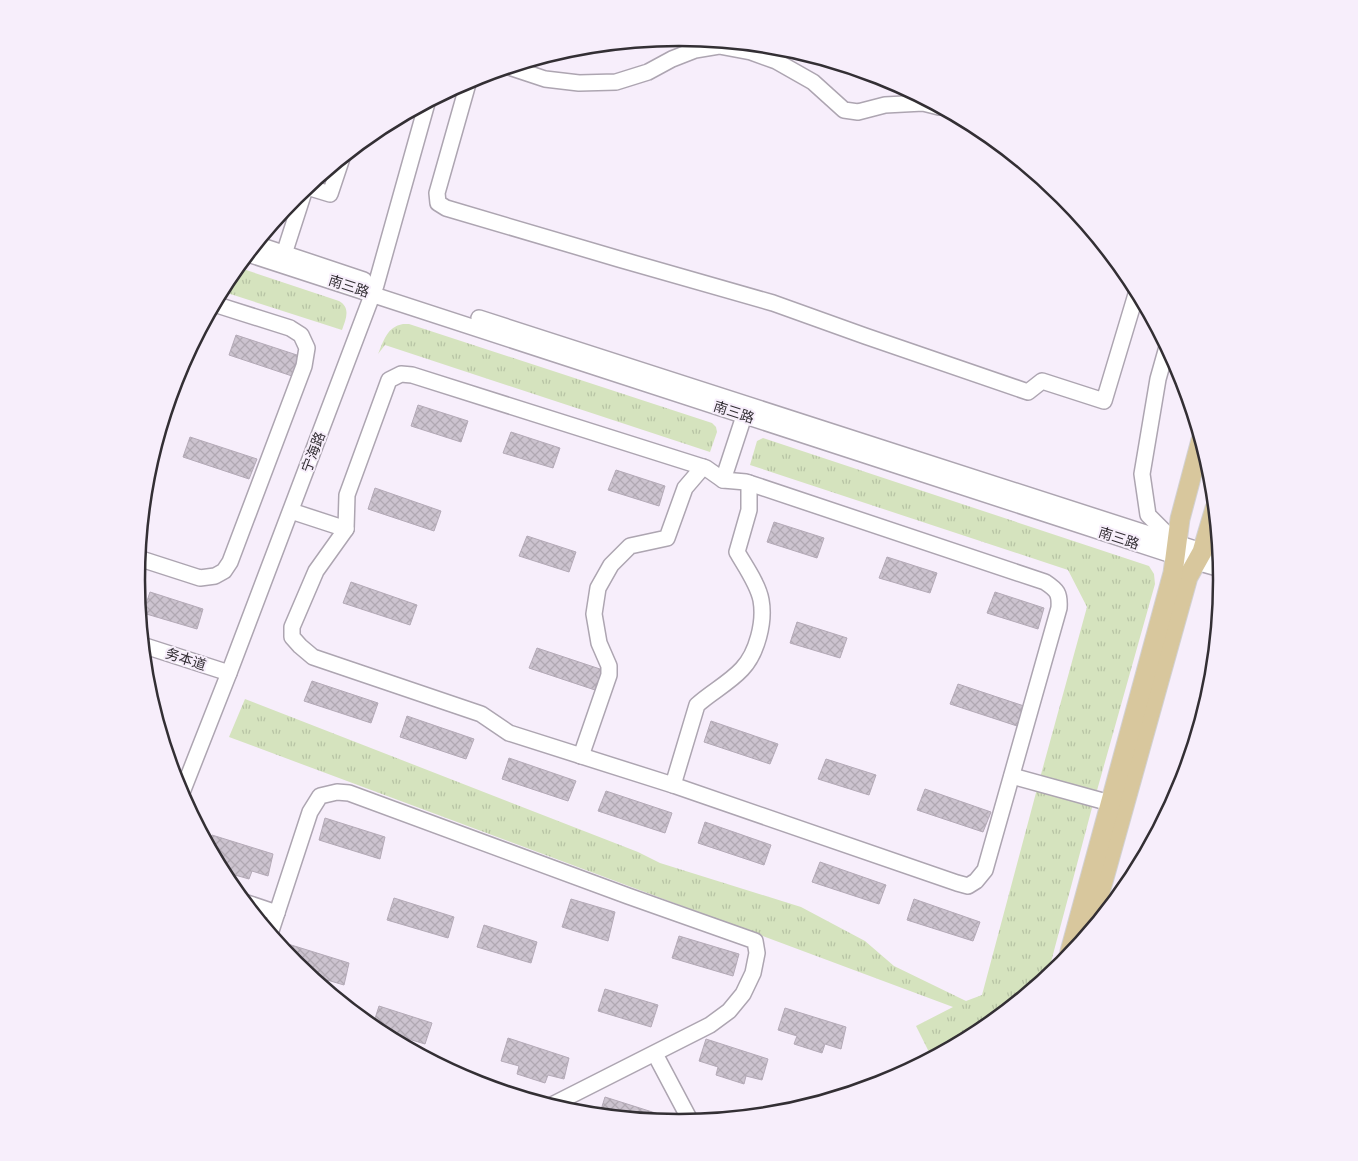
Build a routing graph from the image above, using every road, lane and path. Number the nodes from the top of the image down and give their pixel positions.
1 (713, 47) edge
2 (740, 50) edge
3 (520, 71) edge
4 (466, 91) edge
5 (919, 103) edge
6 (425, 111) edge
7 (338, 170) edge
8 (315, 190) edge
9 (301, 203) edge
10 (262, 246) edge
11 (284, 254) junction
12 (254, 256) edge
13 (374, 289) junction
14 (1134, 301) edge
15 (221, 306) edge
16 (1164, 357) edge
17 (744, 416) junction
18 (1198, 453) edge
19 (702, 467) junction
20 (723, 480) junction
21 (749, 483) junction
22 (291, 511) junction
23 (346, 529) junction
24 (1211, 532) edge
25 (1176, 550) junction
26 (1206, 557) edge
27 (146, 560) edge
28 (149, 647) edge
29 (229, 673) junction
30 (581, 756) junction
31 (1012, 776) junction
32 (185, 785) edge
33 (673, 786) junction
34 (1110, 803) junction
35 (255, 906) edge
36 (277, 913) junction
37 (1094, 917) edge
38 (272, 927) edge
39 (1073, 942) edge
40 (655, 1054) junction
41 (560, 1101) edge
42 (687, 1115) edge

1 - 3 street
2 - 5 street
4 - 14 street
6 - 13 street, 宁海路
7 - 8 street
9 - 11 street
10 - 11 street, 南三路
11 - 13 street, 南三路
12 - 13 street, 南三路
13 - 17 street, 南三路
13 - 22 street, 宁海路
13 - 25 street, 南三路
15 - 27 street
16 - 25 street
17 - 20 street
17 - 25 street, 南三路
18 - 25 main road
19 - 20 street
19 - 23 street
19 - 30 street
20 - 21 street
21 - 31 street
21 - 33 street
22 - 23 street
22 - 29 street, 宁海路
23 - 30 street
24 - 26 main road
25 - 26 street, 南三路
25 - 34 main road
26 - 37 main road
28 - 29 street, 务本道
29 - 32 street, 宁海路
30 - 33 street
31 - 33 street
31 - 34 street
34 - 39 main road
35 - 36 street
36 - 38 street
36 - 40 street
40 - 41 street
40 - 42 street

